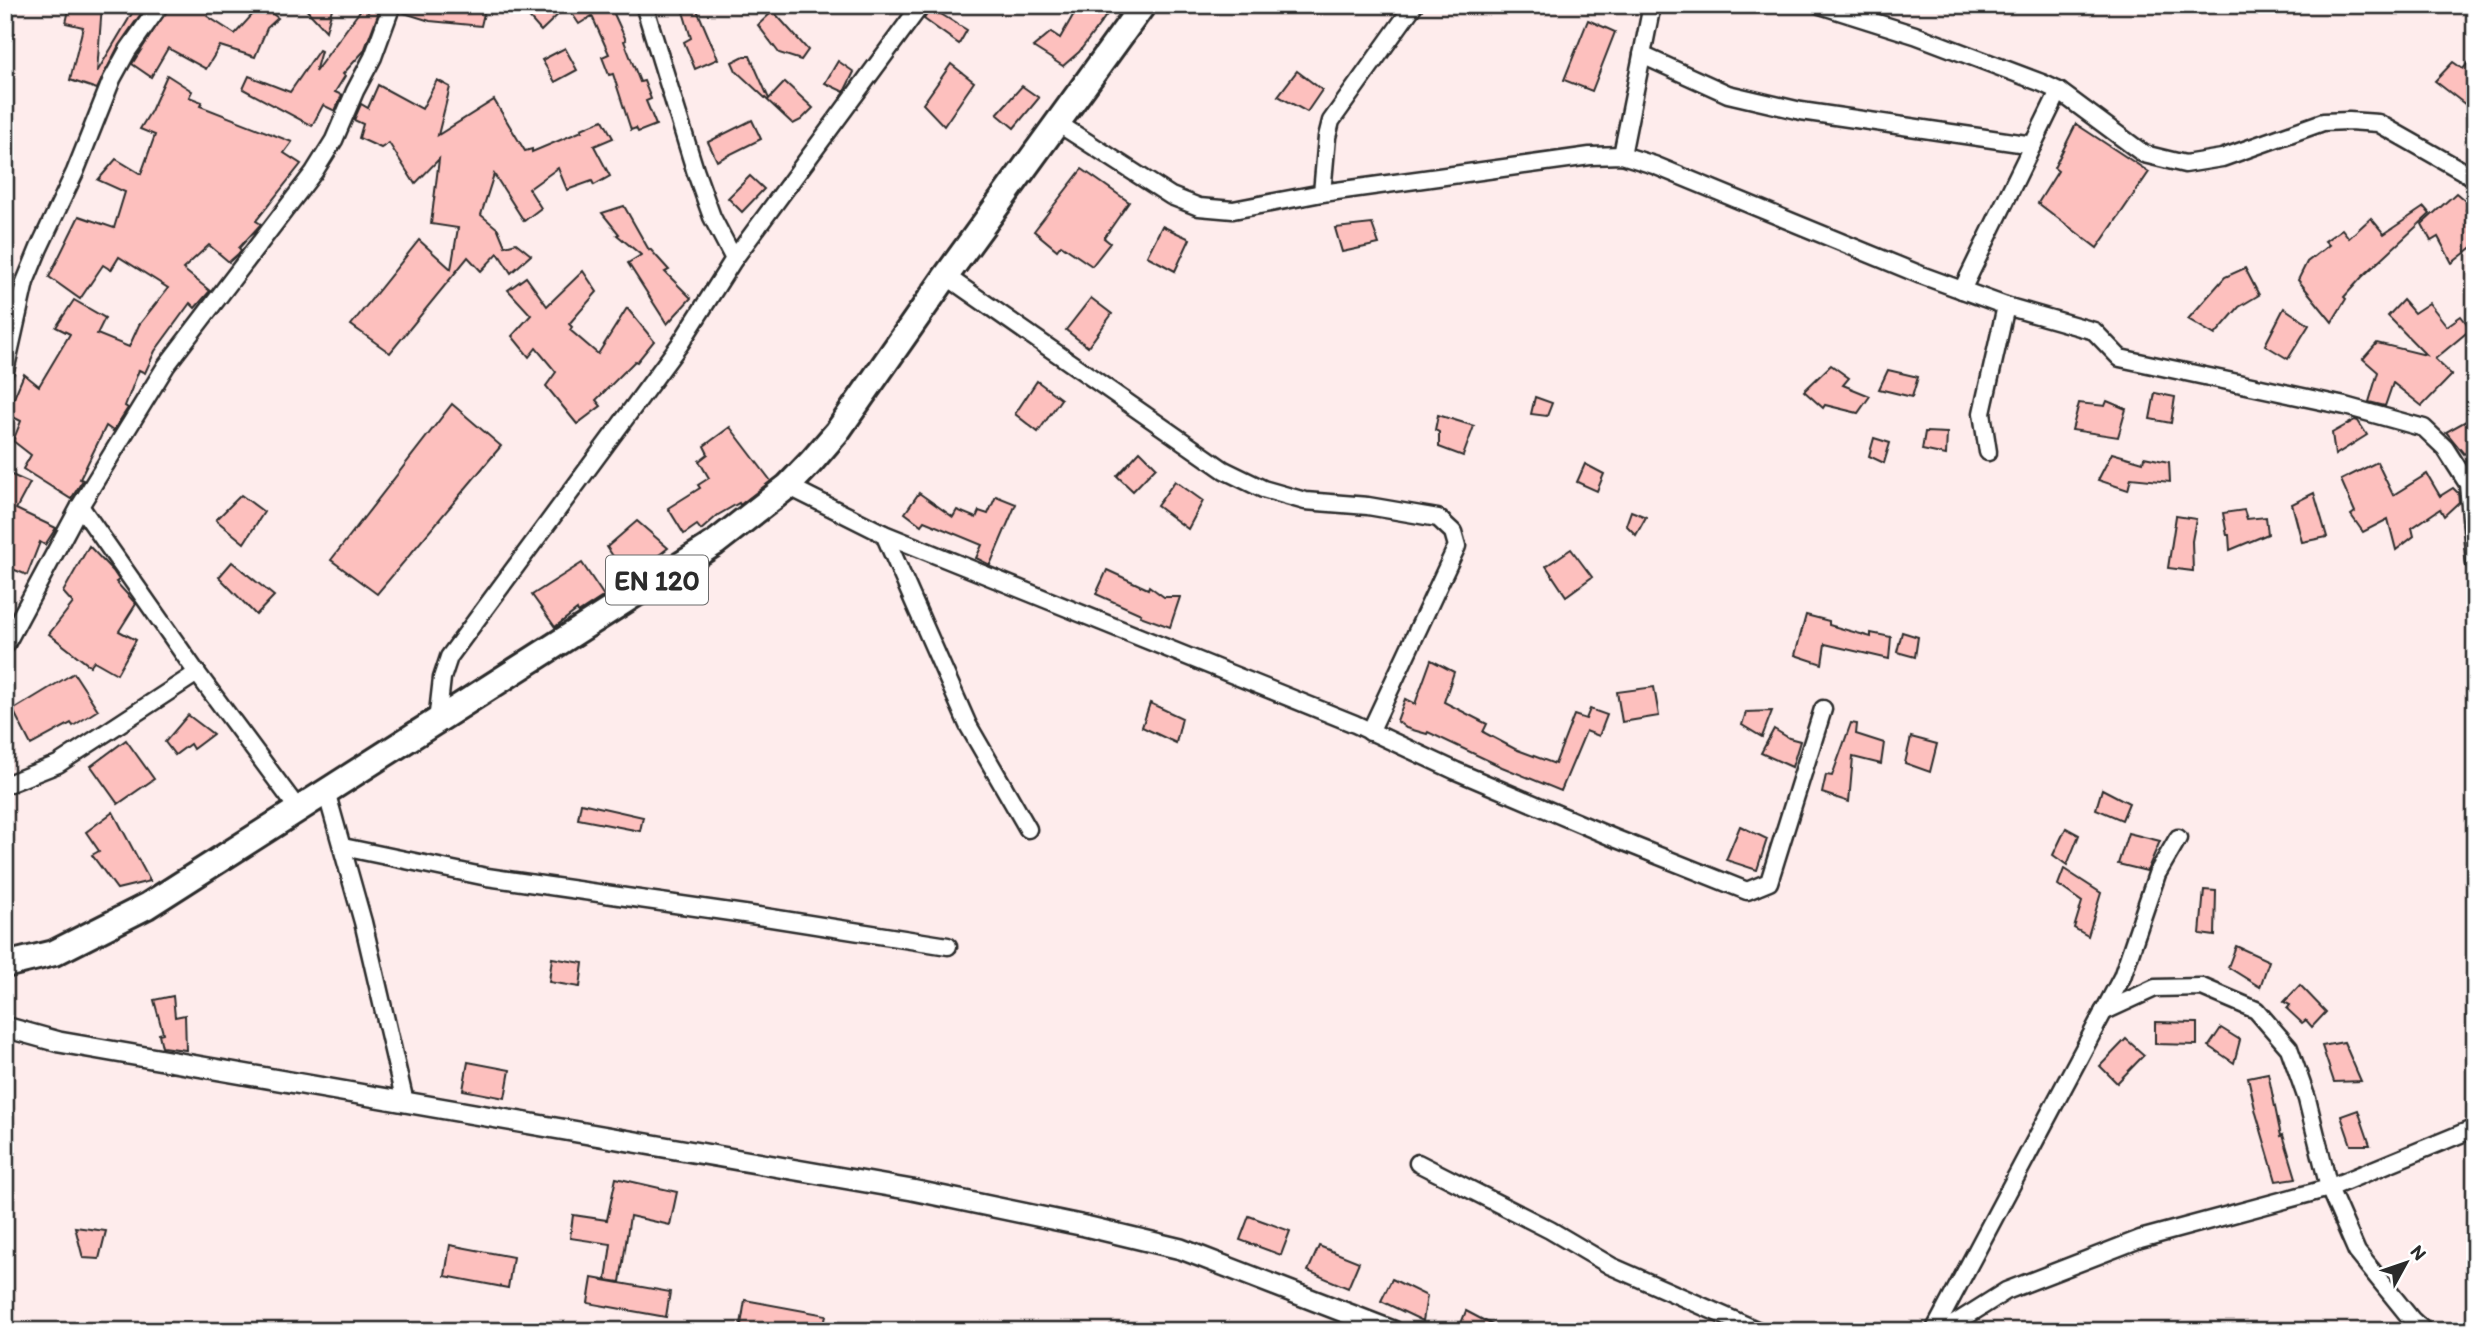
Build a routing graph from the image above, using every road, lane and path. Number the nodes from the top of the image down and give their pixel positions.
1 (160, 5) edge
2 (392, 5) edge
3 (644, 5) edge
4 (921, 5) edge
5 (1143, 5) edge
6 (1414, 5) edge
7 (1652, 5) edge
8 (1820, 5) edge
9 (1642, 55) junction
10 (2059, 91) junction
11 (1059, 124) junction
12 (2033, 145) junction
13 (1622, 155) junction
14 (2475, 177) edge
15 (1322, 193) junction
16 (734, 259) junction
17 (946, 276) junction
18 (1962, 290) junction
19 (2006, 306) junction
20 (5, 371) edge
21 (1987, 452) dead end
22 (788, 486) junction
23 (80, 506) junction
24 (884, 534) junction
25 (2475, 563) edge
26 (5, 646) edge
27 (197, 673) junction
28 (1824, 709) dead end
29 (437, 722) junction
30 (1370, 732) junction
31 (5, 785) edge
32 (326, 791) junction
33 (298, 809) junction
34 (1028, 829) dead end
35 (2178, 838) dead end
36 (343, 847) junction
37 (948, 946) dead end
38 (5, 965) edge
39 (2103, 1013) junction
40 (5, 1027) edge
41 (405, 1102) junction
42 (2475, 1128) edge
43 (1418, 1163) dead end
44 (2329, 1188) junction
45 (1393, 1331) edge
46 (1759, 1331) edge
47 (1934, 1331) edge
48 (1943, 1331) edge
49 (2424, 1331) edge

1 - 20 street
2 - 23 street
3 - 16 street
4 - 16 street
5 - 11 main road, EN 120
6 - 15 street
7 - 9 street
8 - 10 street
9 - 12 street
9 - 13 street
10 - 12 street
10 - 14 street
11 - 15 street
11 - 17 main road, EN 120
12 - 18 street
13 - 15 street
13 - 18 street
16 - 29 street
17 - 22 main road, EN 120
17 - 30 street
18 - 19 street
19 - 21 street
19 - 25 street
22 - 24 street
22 - 29 main road, EN 120
23 - 26 street
23 - 27 street
24 - 30 street
24 - 34 street
27 - 31 street
27 - 33 street
28 - 30 street
29 - 32 main road, EN 120
32 - 33 main road, EN 120
32 - 36 street
33 - 38 main road, EN 120
35 - 39 street
36 - 37 street
36 - 41 street
39 - 44 street
39 - 47 street
40 - 41 street
41 - 45 street
42 - 44 street
43 - 46 street
44 - 48 street
44 - 49 street

